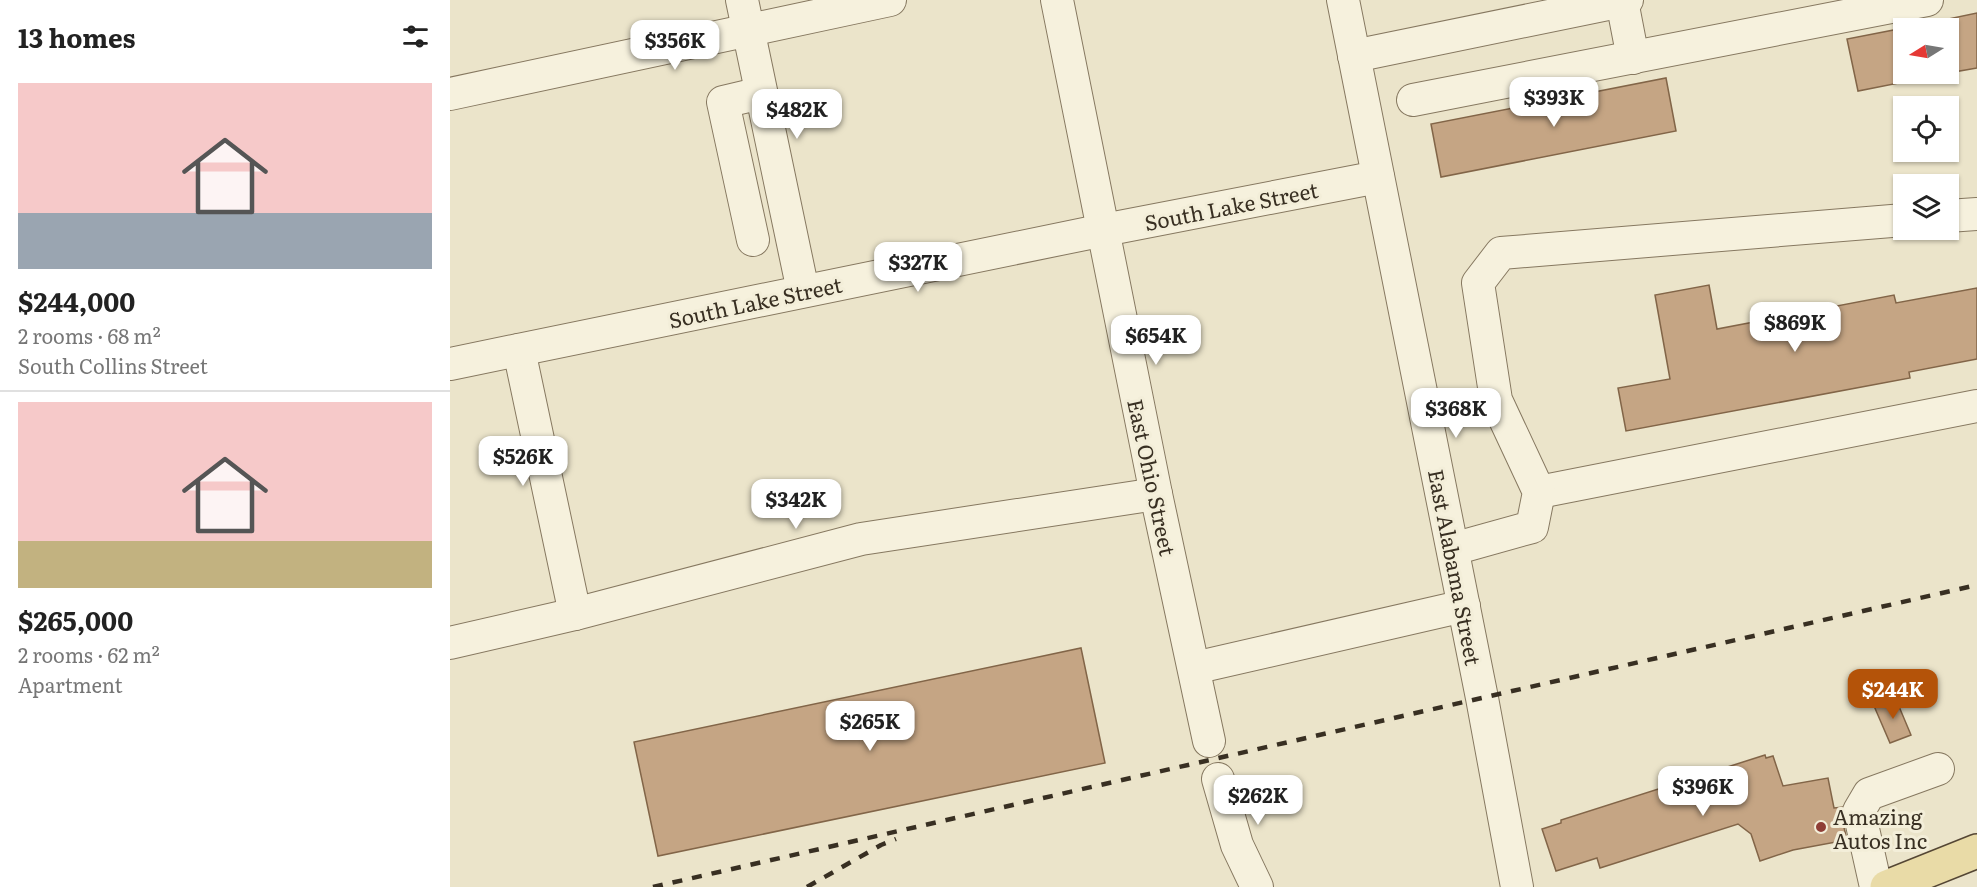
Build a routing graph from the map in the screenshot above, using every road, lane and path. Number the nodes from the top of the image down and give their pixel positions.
1 (742, 0) edge
2 (890, 0) edge
3 (1057, 0) edge
4 (1343, 0) edge
5 (1928, 0) edge
6 (1615, 1) edge
7 (1877, 5) edge
8 (748, 30) junction
9 (1354, 56) junction
10 (1633, 58) junction
11 (762, 93) junction
12 (450, 94) edge
13 (1413, 100) dead end
14 (1378, 177) junction
15 (1977, 214) edge
16 (1959, 215) edge
17 (1893, 221) edge
18 (1104, 230) junction
19 (753, 240) dead end
20 (803, 291) junction
21 (519, 350) junction
22 (450, 364) edge
23 (1977, 405) edge
24 (1539, 492) junction
25 (1156, 494) junction
26 (1453, 549) junction
27 (1464, 606) junction
28 (575, 614) junction
29 (450, 643) edge
30 (1194, 668) junction
31 (1209, 741) dead end
32 (1938, 769) dead end
33 (1218, 779) dead end
34 (1977, 851) edge
35 (1257, 887) edge
36 (1517, 887) edge
37 (1876, 887) edge
38 (1887, 887) edge

1 - 8 street
2 - 8 street
3 - 18 street, East Ohio Street
4 - 9 street, East Alabama Street
5 - 7 street
6 - 9 street
6 - 10 street
7 - 10 street
8 - 11 street
8 - 12 street
9 - 14 street, East Alabama Street
10 - 13 street
11 - 19 street
11 - 20 street
14 - 18 street, South Lake Street
14 - 26 street, East Alabama Street
15 - 16 street
17 - 24 street
18 - 20 street, South Lake Street
18 - 25 street, East Ohio Street
20 - 21 street, South Lake Street
21 - 22 street, South Lake Street
21 - 28 street
23 - 24 street
24 - 26 street
25 - 28 street
25 - 30 street, East Ohio Street
26 - 27 street, East Alabama Street
27 - 30 street
27 - 36 street, East Alabama Street
28 - 29 street
30 - 31 street, East Ohio Street
32 - 37 street
33 - 35 street
34 - 38 main road

